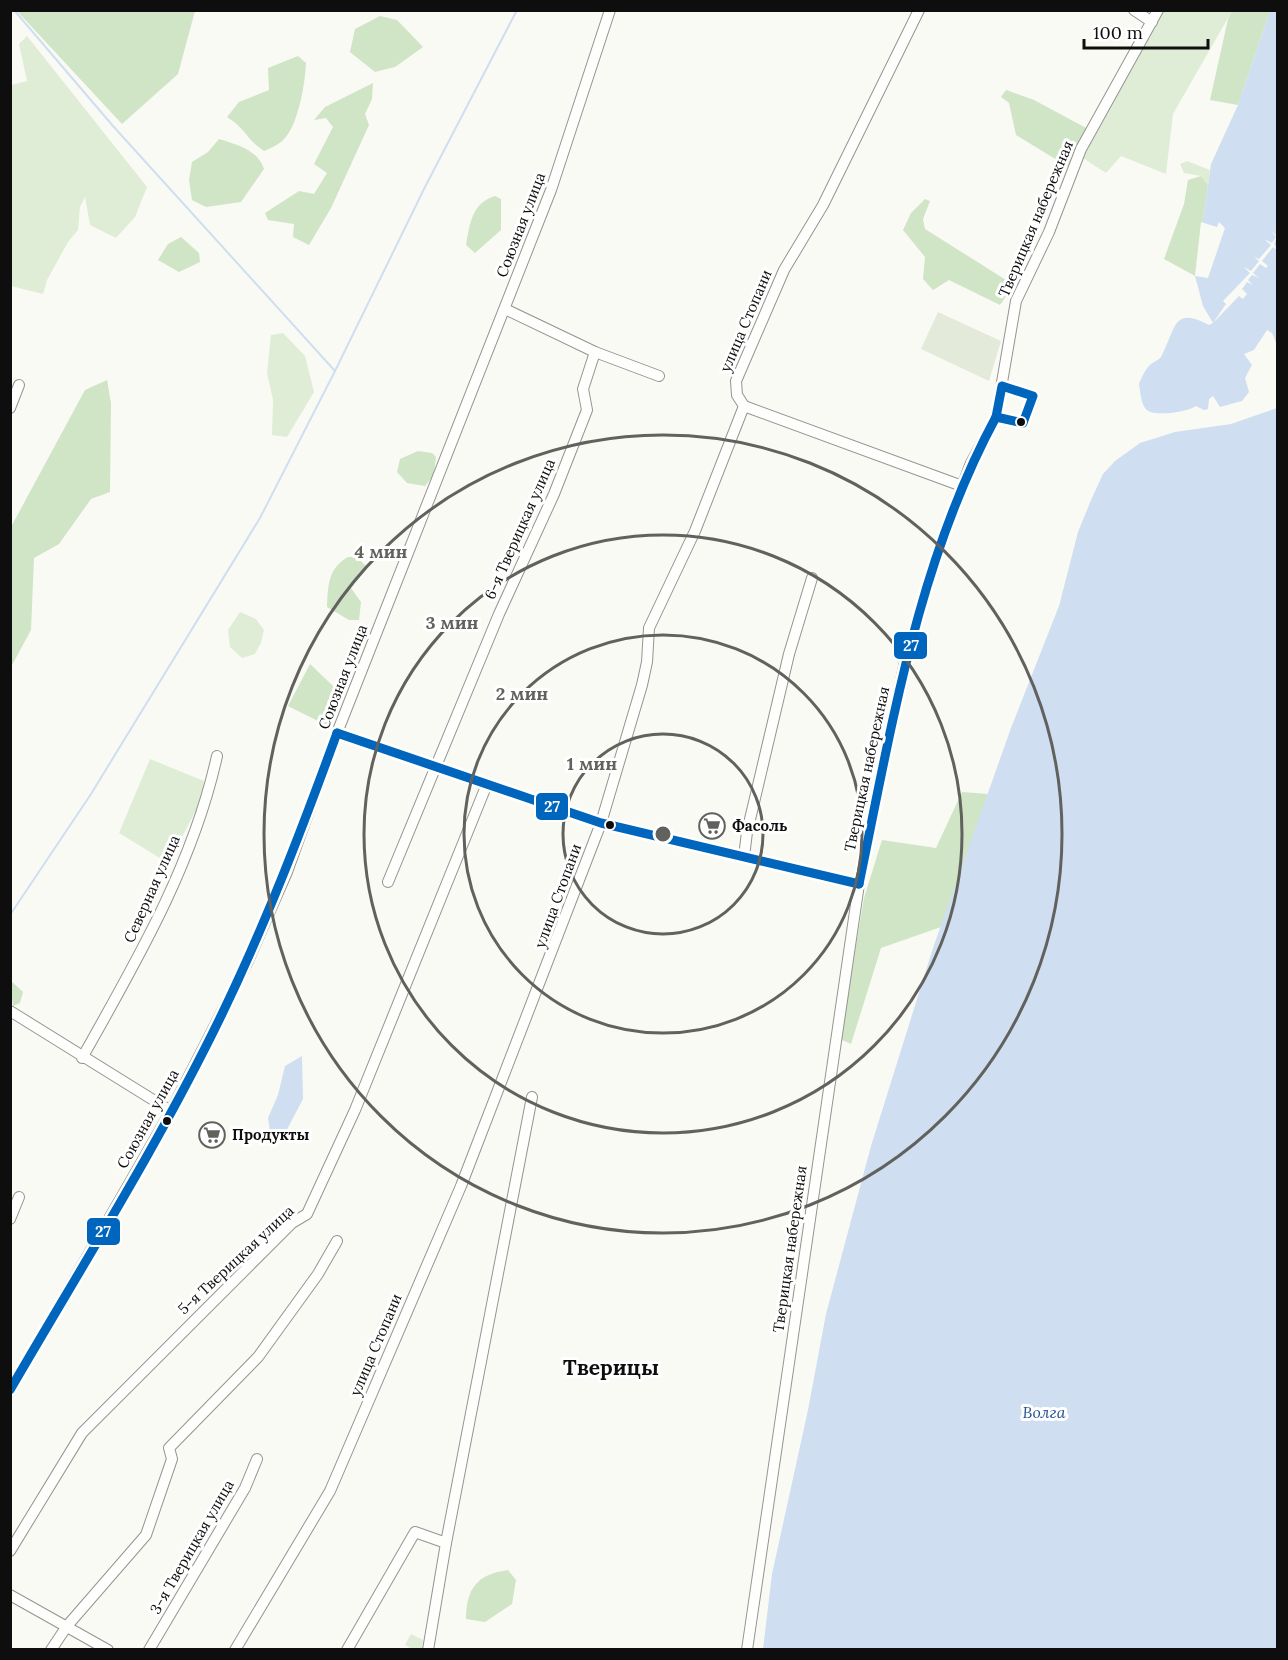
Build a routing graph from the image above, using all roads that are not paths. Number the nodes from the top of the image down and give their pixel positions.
1 (610, 10) edge
2 (919, 10) edge
3 (1134, 10) edge
4 (1158, 10) edge
5 (1152, 22) junction
6 (505, 309) junction
7 (595, 352) junction
8 (659, 376) dead end
9 (19, 385) dead end
10 (1002, 386) junction
11 (744, 406) junction
12 (10, 408) edge
13 (996, 417) junction
14 (962, 486) junction
15 (812, 578) dead end
16 (337, 733) junction
17 (217, 756) dead end
18 (435, 767) junction
19 (487, 784) junction
20 (601, 823) junction
21 (744, 857) junction
22 (388, 882) dead end
23 (859, 884) junction
24 (10, 1011) edge
25 (82, 1058) junction
26 (532, 1098) dead end
27 (171, 1111) junction
28 (19, 1197) dead end
29 (10, 1219) edge
30 (337, 1241) dead end
31 (10, 1391) edge
32 (257, 1459) dead end
33 (446, 1543) junction
34 (10, 1551) edge
35 (10, 1595) edge
36 (67, 1626) junction
37 (51, 1650) edge
38 (108, 1650) edge
39 (149, 1650) edge
40 (235, 1650) edge
41 (347, 1650) edge
42 (428, 1650) edge
43 (747, 1650) edge

1 - 6 street, Союзная улица
2 - 11 street, улица Стопани
3 - 5 street
4 - 5 street, Тверицкая набережная
5 - 10 street, Тверицкая набережная
6 - 7 street
6 - 16 street, Союзная улица
7 - 8 street
7 - 18 street, 6-я Тверицкая улица
9 - 12 street
10 - 13 street, Тверицкая набережная
10 - 13 street
11 - 14 street
11 - 20 street, улица Стопани
13 - 14 street, Тверицкая набережная
14 - 23 street, Тверицкая набережная
15 - 21 street
16 - 18 street
16 - 27 street, Союзная улица
17 - 25 street, Северная улица
18 - 19 street
18 - 22 street, 6-я Тверицкая улица
19 - 20 street
19 - 34 street, 5-я Тверицкая улица
20 - 21 street
20 - 40 street, улица Стопани
21 - 23 street
23 - 43 street, Тверицкая набережная
24 - 25 street
25 - 27 street
26 - 33 street
27 - 31 street, Союзная улица
28 - 29 street
30 - 36 street
32 - 39 street, 3-я Тверицкая улица
33 - 41 street
33 - 42 street
35 - 36 street
36 - 37 street
36 - 38 street

